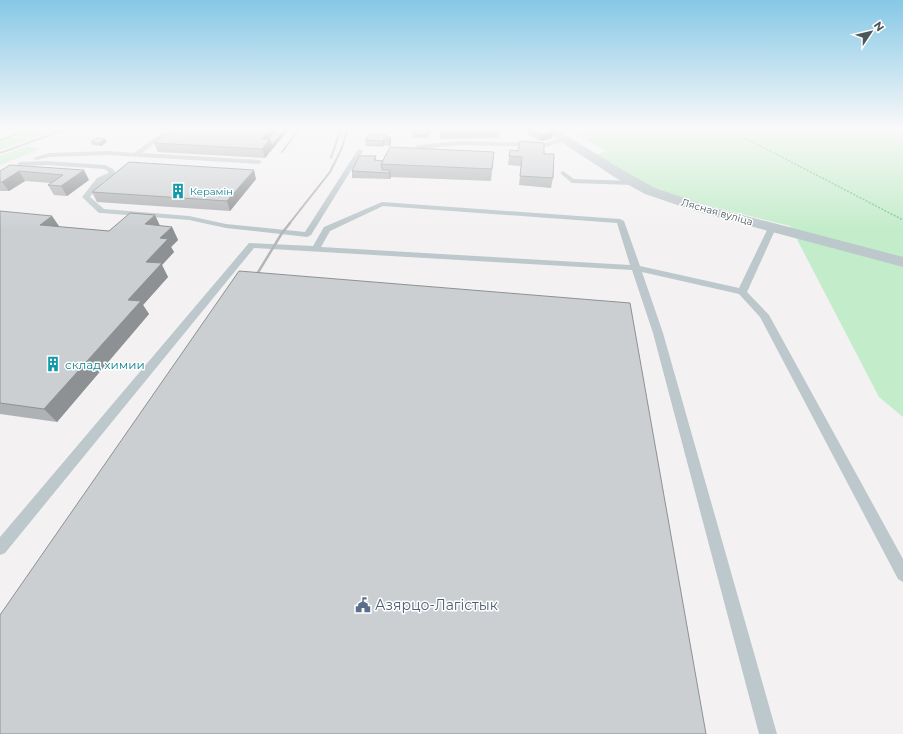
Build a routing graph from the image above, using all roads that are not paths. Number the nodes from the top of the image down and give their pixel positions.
1 (22, 162) edge
2 (353, 162) edge
3 (602, 162) edge
4 (563, 172) dead end
5 (634, 183) junction
6 (772, 228) junction
7 (315, 249) junction
8 (903, 262) edge
9 (636, 268) junction
10 (742, 292) junction
11 (0, 548) edge
12 (903, 574) edge
13 (768, 734) edge

1 - 2 lane
3 - 5 street, Лясная вуліца
4 - 5 lane
5 - 6 street, Лясная вуліца
6 - 8 street, Лясная вуліца
6 - 10 lane
7 - 9 lane
7 - 9 lane
7 - 11 lane
9 - 10 lane
9 - 13 lane
10 - 12 lane

